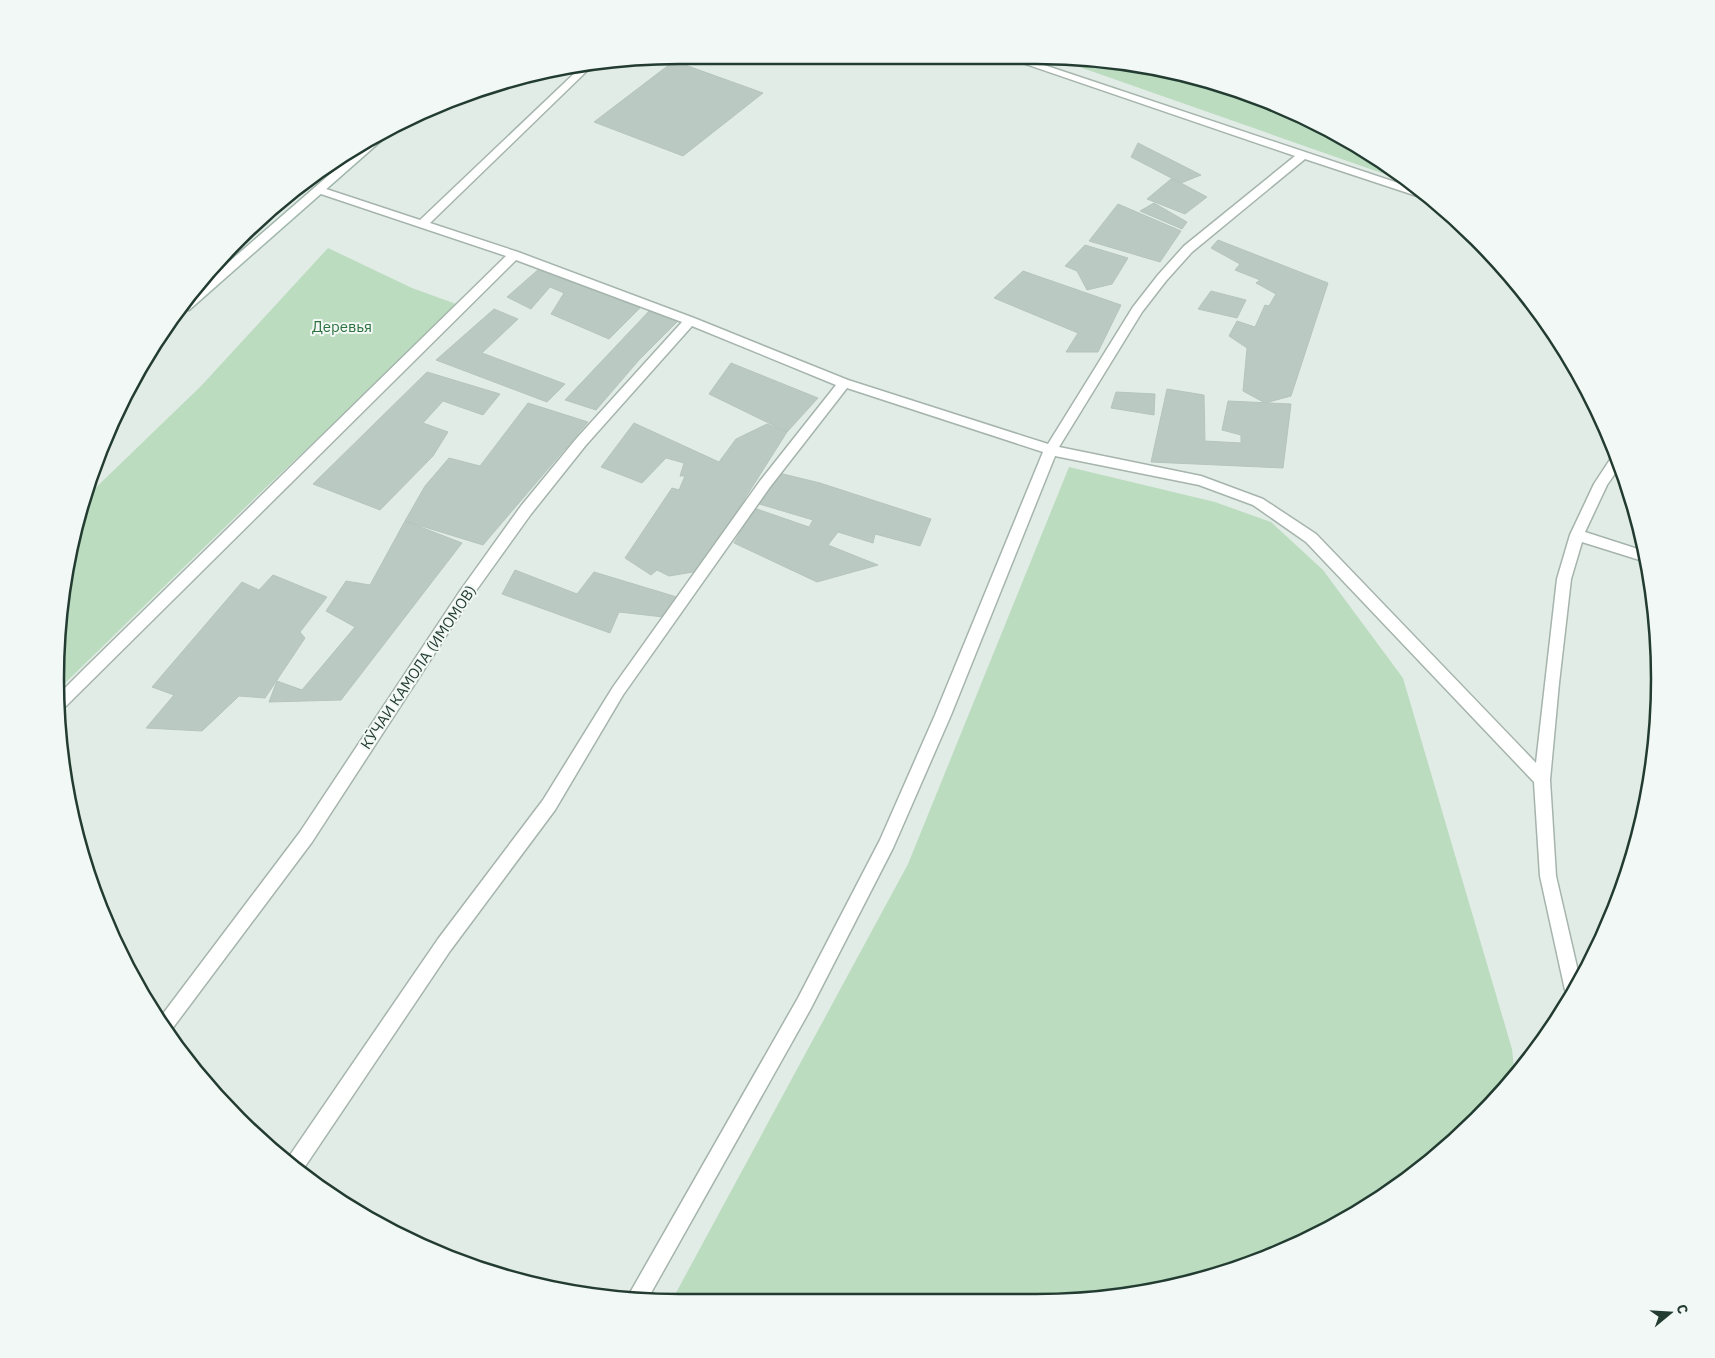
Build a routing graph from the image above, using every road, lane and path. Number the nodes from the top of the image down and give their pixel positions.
1 (1031, 64) edge
2 (582, 72) edge
3 (364, 150) edge
4 (1304, 154) junction
5 (319, 190) junction
6 (1410, 190) edge
7 (422, 224) junction
8 (514, 255) junction
9 (197, 296) edge
10 (690, 321) junction
11 (844, 383) junction
12 (1050, 450) junction
13 (1613, 466) edge
14 (1577, 535) junction
15 (1638, 555) edge
16 (64, 698) edge
17 (1542, 780) junction
18 (1572, 981) edge
19 (168, 1022) edge
20 (297, 1162) edge
21 (640, 1293) edge

1 - 4 main road
2 - 7 main road
3 - 5 main road
4 - 6 main road
4 - 12 main road
5 - 7 main road
5 - 9 main road
7 - 8 main road
8 - 10 main road
8 - 16 main road
10 - 11 main road
10 - 19 main road, КӮЧАИ КАМОЛА (ИМОМОВ)
11 - 12 main road
11 - 20 main road
12 - 17 main road
12 - 21 main road
13 - 14 main road
14 - 15 main road
14 - 17 main road
17 - 18 main road

